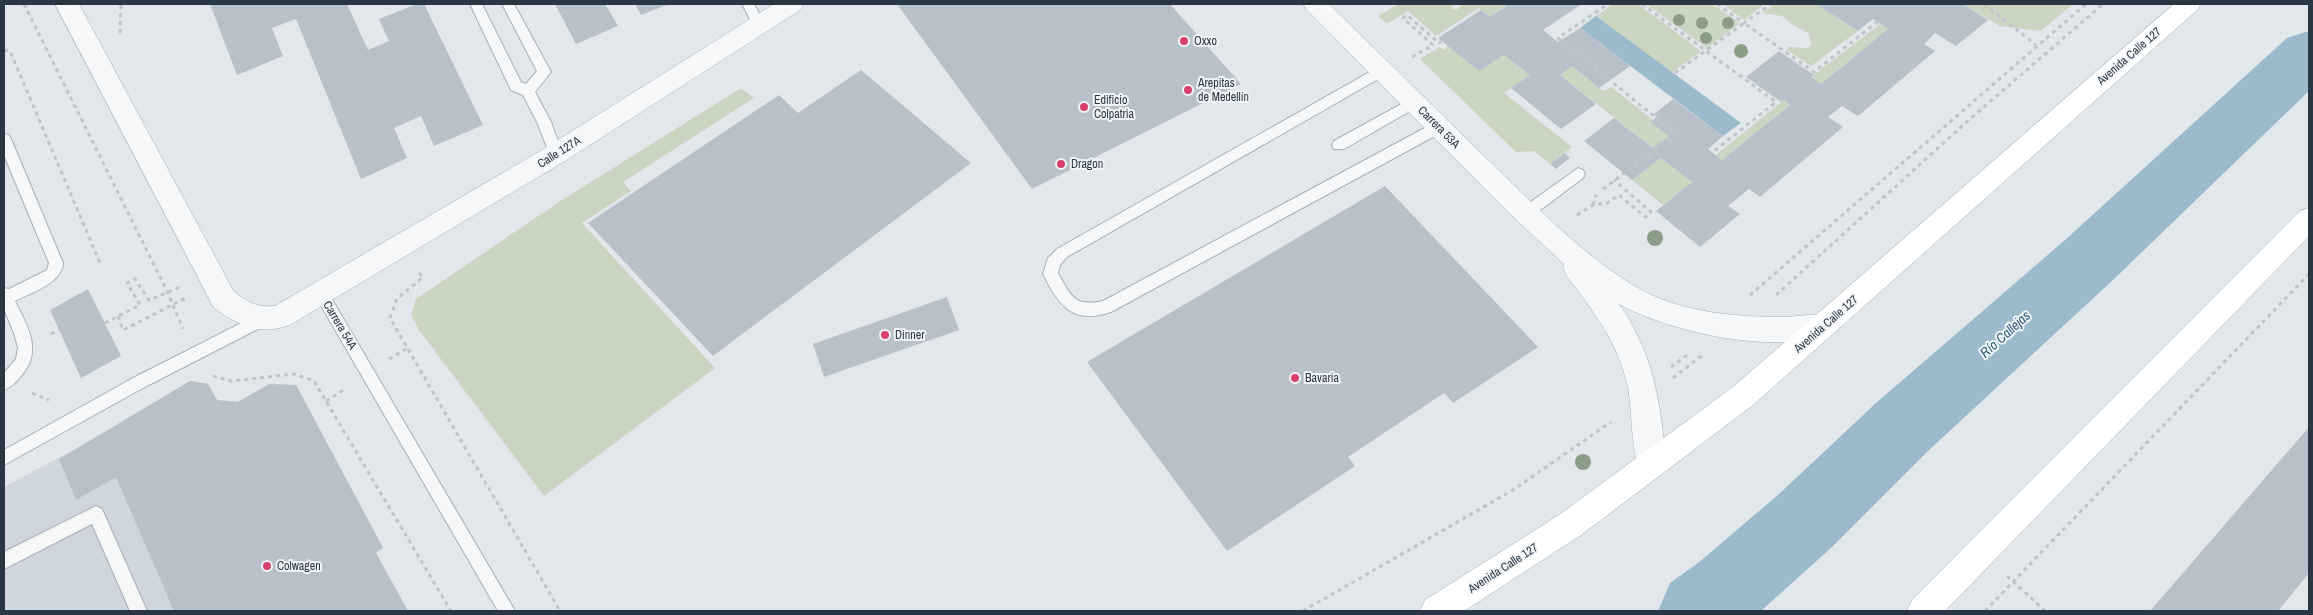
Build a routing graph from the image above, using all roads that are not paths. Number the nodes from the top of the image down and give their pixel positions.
1 (68, 4) edge
2 (476, 4) edge
3 (508, 4) edge
4 (792, 4) edge
5 (1315, 4) edge
6 (2189, 4) edge
7 (754, 14) edge
8 (1382, 70) junction
9 (528, 91) junction
10 (1414, 102) junction
11 (1439, 127) junction
12 (4, 139) edge
13 (1339, 145) dead end
14 (556, 154) junction
15 (1578, 174) dead end
16 (1526, 212) junction
17 (2309, 219) edge
18 (1563, 249) junction
19 (321, 293) junction
20 (5, 296) edge
21 (261, 320) junction
22 (1823, 326) junction
23 (4, 383) edge
24 (4, 458) edge
25 (1652, 465) junction
26 (4, 561) edge
27 (139, 611) edge
28 (507, 611) edge
29 (1436, 611) edge
30 (1923, 611) edge

1 - 21 street
2 - 9 lane
3 - 9 lane
4 - 7 street, Calle 127A
5 - 8 street, Carrera 53A
6 - 22 main road, Avenida Calle 127
7 - 14 street, Calle 127A
8 - 10 street, Carrera 53A
8 - 11 lane
9 - 14 lane
10 - 11 street, Carrera 53A
10 - 13 lane
11 - 16 street, Carrera 53A
12 - 20 lane
14 - 19 street, Calle 127A
15 - 16 lane
16 - 18 street, Carrera 53A
17 - 30 main road
18 - 22 street, Carrera 53A
18 - 25 street, Carrera 53A
19 - 21 street, Carrera 54A
19 - 28 lane, Carrera 54A
20 - 23 lane
21 - 24 lane
22 - 25 main road, Avenida Calle 127
25 - 29 main road, Avenida Calle 127
26 - 27 lane

